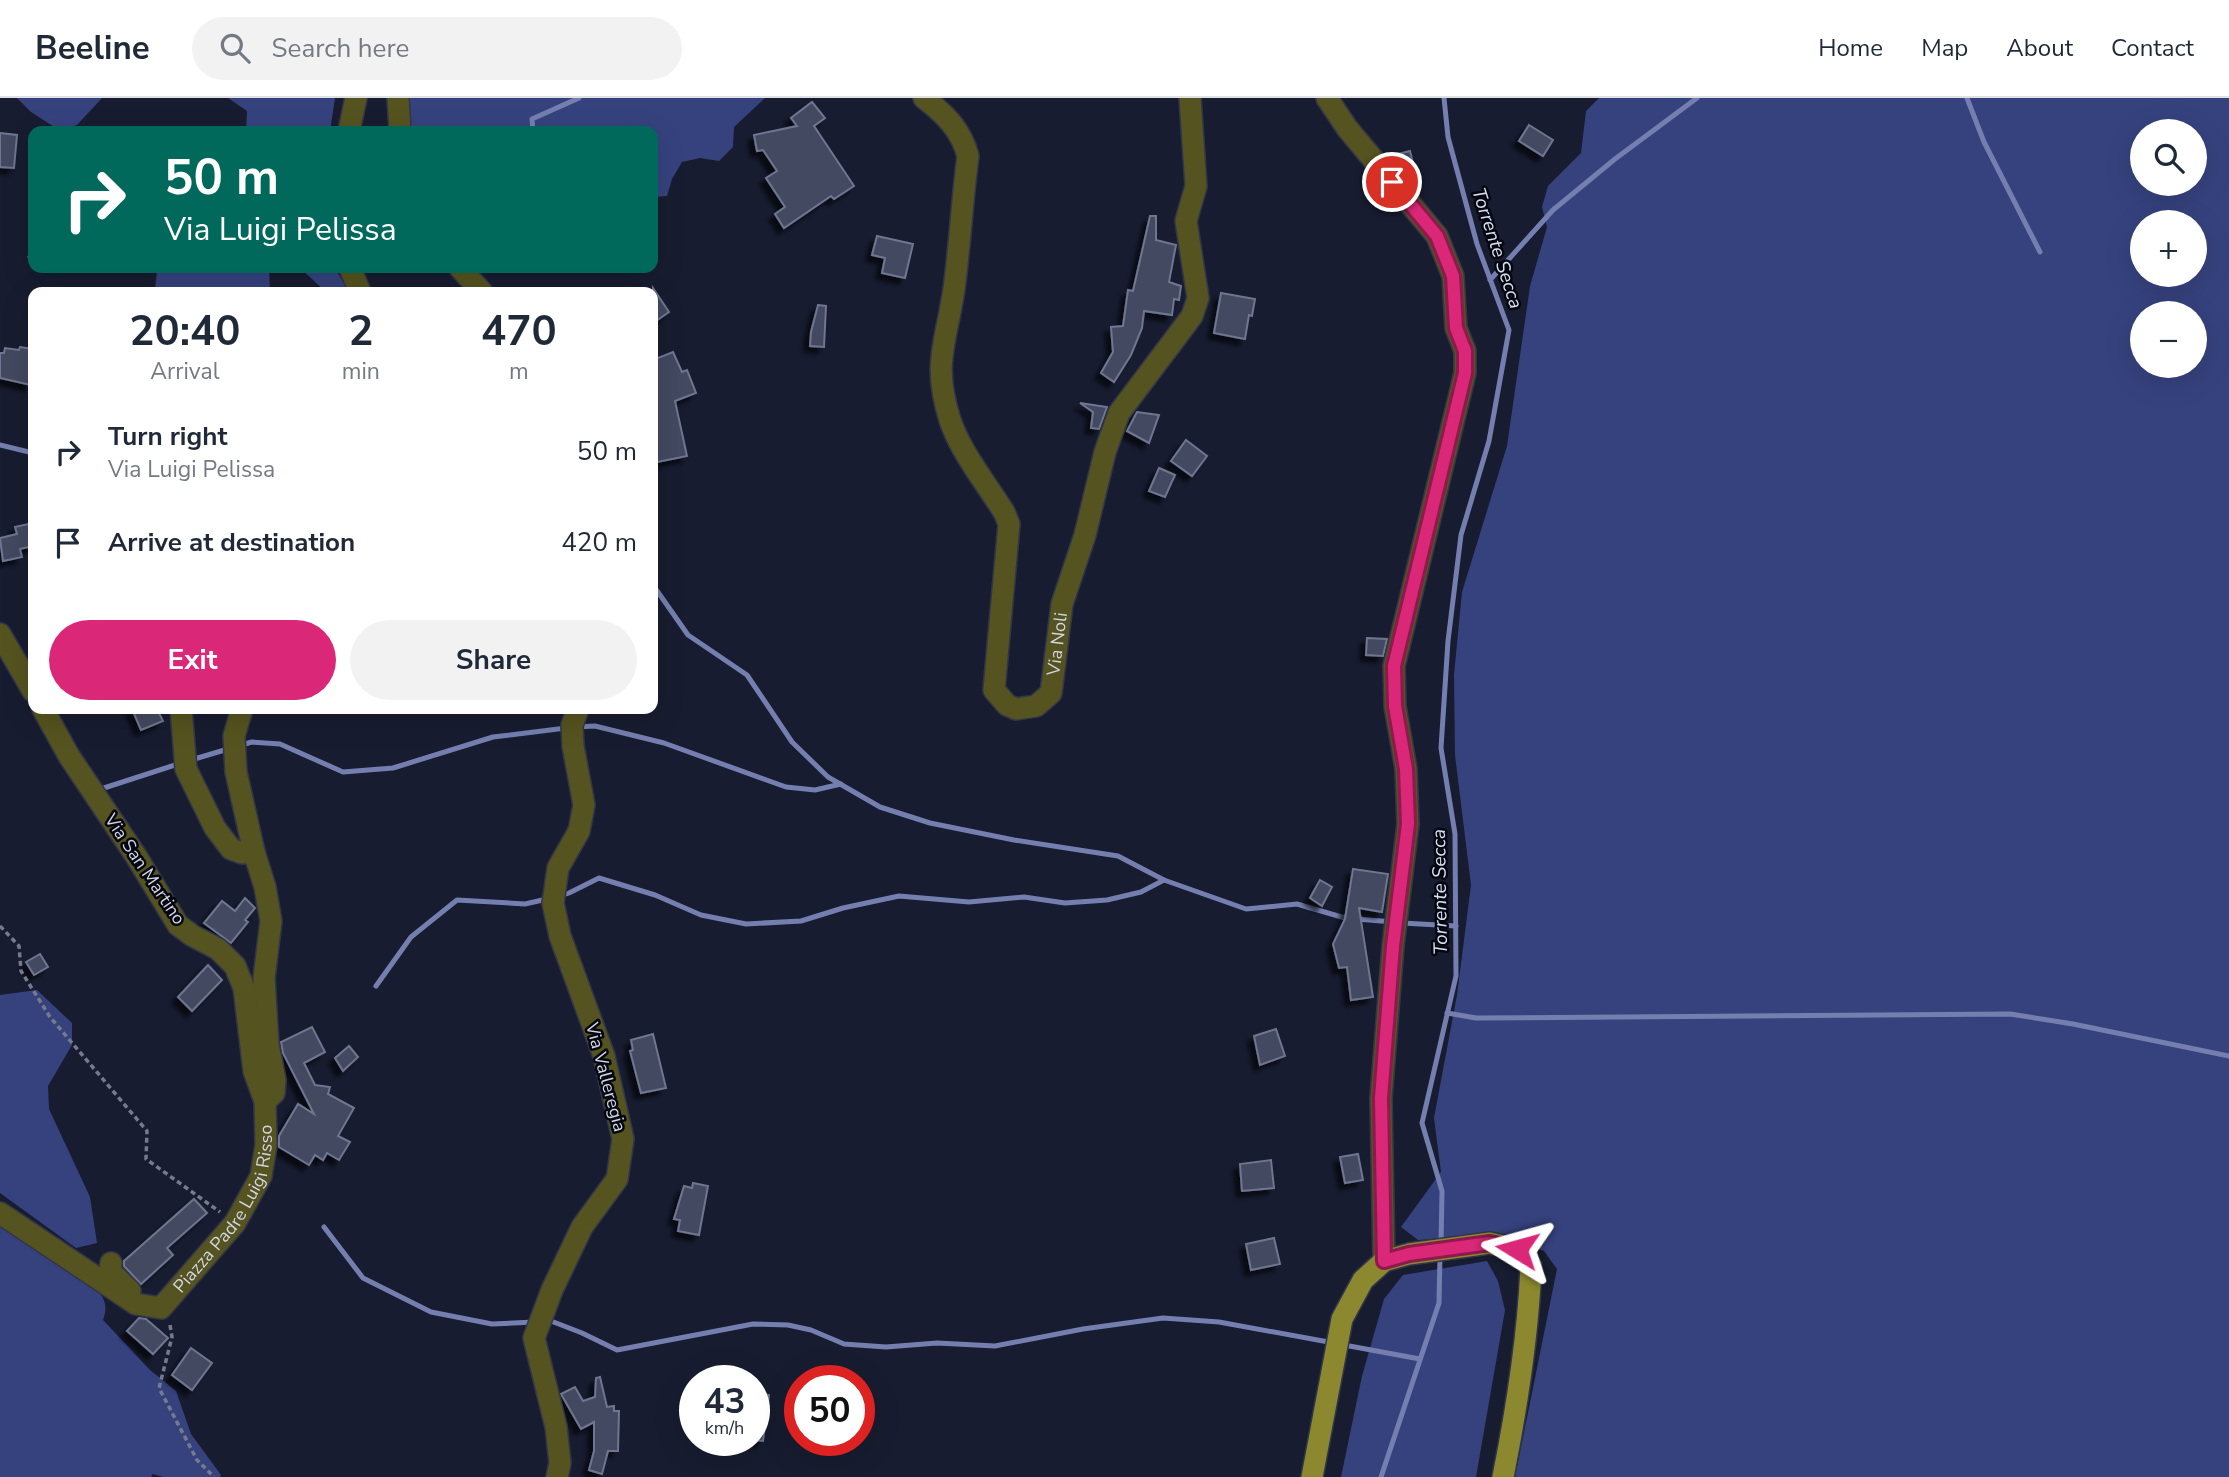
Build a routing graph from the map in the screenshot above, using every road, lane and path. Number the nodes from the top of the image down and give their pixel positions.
1 (356, 98) edge
2 (398, 98) edge
3 (924, 98) edge
4 (1190, 98) edge
5 (1327, 98) edge
6 (350, 126) edge
7 (400, 126) edge
8 (465, 273) edge
9 (477, 287) edge
10 (0, 634) edge
11 (28, 682) edge
12 (46, 714) edge
13 (181, 714) edge
14 (241, 714) edge
15 (576, 714) edge
16 (254, 852) junction
17 (0, 926) edge
18 (265, 1101) junction
19 (0, 1213) edge
20 (235, 1223) junction
21 (1384, 1261) junction
22 (111, 1263) dead end
23 (153, 1307) junction
24 (214, 1477) edge
25 (557, 1477) edge
26 (1312, 1477) edge
27 (1503, 1477) edge

1 - 6 street
2 - 7 street
3 - 4 street, Via Noli
5 - 21 street
8 - 9 street
10 - 11 street
12 - 18 street, Via San Martino
13 - 16 street
14 - 16 street
15 - 25 street, Via Valleregia
16 - 18 street
17 - 20 path
18 - 20 street, Piazza Padre Luigi Risso
19 - 23 street
20 - 23 street, Piazza Padre Luigi Risso
21 - 26 main road
21 - 27 main road
22 - 23 street
23 - 24 path

